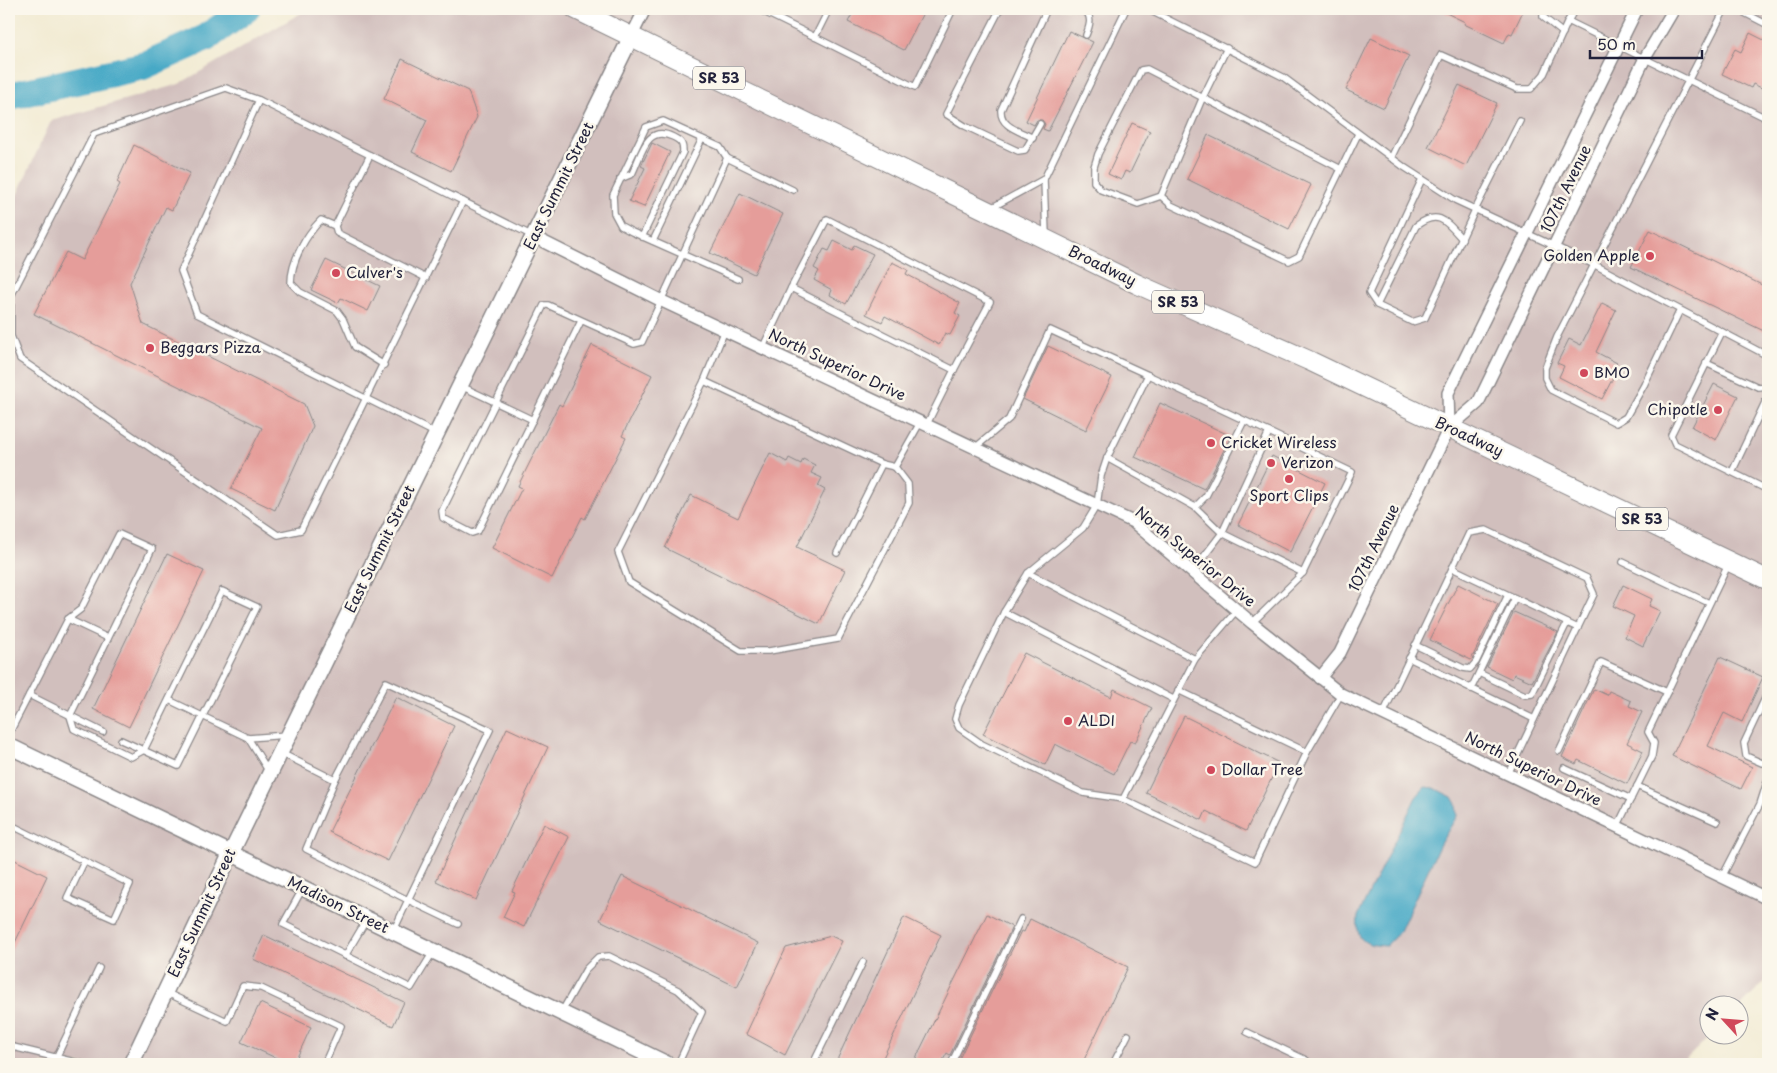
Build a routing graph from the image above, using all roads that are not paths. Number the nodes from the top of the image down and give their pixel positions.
1 (575, 9) edge
2 (645, 9) edge
3 (758, 9) edge
4 (830, 9) edge
5 (953, 9) edge
6 (1000, 9) edge
7 (1048, 9) edge
8 (1083, 9) edge
9 (1126, 9) edge
10 (1147, 9) edge
11 (1543, 9) edge
12 (1574, 9) edge
13 (1637, 9) edge
14 (1674, 9) edge
15 (1725, 9) edge
16 (1737, 9) edge
17 (1568, 22) junction
18 (1768, 24) edge
19 (1563, 33) junction
20 (632, 35) junction
21 (1086, 35) dead end
22 (815, 37) junction
23 (1618, 46) junction
24 (1227, 48) junction
25 (1645, 58) junction
26 (1687, 80) junction
27 (1202, 99) junction
28 (259, 100) junction
29 (1768, 119) edge
30 (1520, 122) dead end
31 (1040, 124) dead end
32 (1358, 134) junction
33 (1033, 138) junction
34 (702, 139) junction
35 (370, 155) junction
36 (727, 158) junction
37 (1391, 158) junction
38 (1341, 169) junction
39 (620, 179) junction
40 (1044, 179) junction
41 (1422, 179) junction
42 (794, 190) dead end
43 (1161, 196) junction
44 (463, 201) junction
45 (987, 210) junction
46 (1475, 210) junction
47 (335, 226) junction
48 (1526, 233) junction
49 (534, 236) junction
50 (642, 236) junction
51 (1047, 239) junction
52 (1462, 239) junction
53 (653, 241) junction
54 (1556, 246) junction
55 (681, 254) junction
56 (1595, 265) junction
57 (426, 278) junction
58 (738, 280) dead end
59 (791, 288) junction
60 (662, 301) junction
61 (1377, 305) junction
62 (1680, 310) junction
63 (581, 321) junction
64 (725, 330) junction
65 (1722, 332) junction
66 (763, 347) junction
67 (1768, 356) edge
68 (1706, 363) junction
69 (384, 365) junction
70 (954, 370) junction
71 (1148, 375) junction
72 (704, 381) junction
73 (461, 386) junction
74 (1768, 386) edge
75 (1768, 396) edge
76 (368, 399) junction
77 (496, 403) junction
78 (532, 420) junction
79 (1244, 421) junction
80 (924, 422) junction
81 (1449, 428) junction
82 (1269, 432) junction
83 (437, 434) junction
84 (976, 447) junction
85 (1107, 458) junction
86 (882, 464) junction
87 (895, 466) junction
88 (1732, 472) junction
89 (1768, 490) edge
90 (1097, 505) junction
91 (1195, 507) junction
92 (1222, 533) junction
93 (837, 553) dead end
94 (1730, 561) junction
95 (1623, 562) dead end
96 (1452, 568) junction
97 (1192, 572) junction
98 (1028, 573) junction
99 (1303, 573) junction
100 (1768, 580) edge
101 (1508, 595) junction
102 (1516, 598) junction
103 (1709, 603) junction
104 (1237, 610) junction
105 (1004, 612) junction
106 (68, 619) junction
107 (1252, 623) junction
108 (1567, 623) junction
109 (1578, 628) junction
110 (108, 638) junction
111 (1415, 645) junction
112 (1409, 658) junction
113 (1195, 660) junction
114 (1479, 673) junction
115 (1320, 678) junction
116 (1471, 689) junction
117 (1178, 690) junction
118 (1667, 692) junction
119 (1768, 692) edge
120 (1341, 694) junction
121 (29, 695) junction
122 (169, 700) junction
123 (1173, 700) junction
124 (1383, 714) junction
125 (70, 716) junction
126 (203, 716) junction
127 (1534, 719) junction
128 (103, 732) dead end
129 (9, 734) edge
130 (289, 735) junction
131 (248, 738) junction
132 (121, 740) dead end
133 (9, 746) edge
134 (144, 750) junction
135 (1559, 751) dead end
136 (280, 752) junction
137 (1307, 752) junction
138 (1768, 761) edge
139 (1564, 768) dead end
140 (270, 774) junction
141 (1508, 774) junction
142 (1768, 779) edge
143 (335, 780) junction
144 (1637, 786) junction
145 (1123, 799) junction
146 (1631, 799) junction
147 (1717, 822) dead end
148 (9, 824) edge
149 (1617, 827) junction
150 (231, 853) junction
151 (84, 862) junction
152 (1722, 877) junction
153 (303, 888) junction
154 (1768, 899) edge
155 (408, 900) junction
156 (367, 919) junction
157 (1021, 919) dead end
158 (458, 924) dead end
159 (393, 932) junction
160 (434, 952) junction
161 (345, 956) junction
162 (863, 962) dead end
163 (99, 968) dead end
164 (165, 992) junction
165 (561, 1013) junction
166 (1247, 1032) dead end
167 (1128, 1035) dead end
168 (9, 1046) edge
169 (56, 1058) junction
170 (325, 1062) dead end
171 (83, 1064) edge
172 (131, 1064) edge
173 (667, 1064) edge
174 (678, 1064) edge
175 (813, 1064) edge
176 (951, 1064) edge
177 (1113, 1064) edge
178 (1309, 1064) edge

1 - 20 main road, Broadway / SR 53
2 - 20 street
3 - 22 lane
4 - 22 lane
5 - 22 lane
6 - 33 lane
7 - 33 lane
8 - 21 lane
9 - 40 lane
10 - 24 lane
11 - 19 lane
12 - 17 lane
13 - 23 street, 107th Avenue
14 - 25 street, 107th Avenue
15 - 26 lane
16 - 18 lane
17 - 19 lane
17 - 23 lane
19 - 37 lane
20 - 45 main road, Broadway / SR 53
20 - 49 street, East Summit Street
23 - 25 lane
23 - 48 street, 107th Avenue
24 - 27 lane
24 - 32 lane
25 - 26 lane
25 - 54 street, 107th Avenue
26 - 29 lane
26 - 56 lane
27 - 38 lane
27 - 43 lane
27 - 43 lane
28 - 35 lane
28 - 76 lane
28 - 76 lane
30 - 46 lane
31 - 33 lane
32 - 37 lane
32 - 38 lane
34 - 36 lane
34 - 39 lane
34 - 53 lane
35 - 44 lane
35 - 47 lane
36 - 42 lane
36 - 55 lane
37 - 41 lane
38 - 43 lane
39 - 50 lane
39 - 50 lane
40 - 45 lane
40 - 51 lane
41 - 46 lane
41 - 61 lane
44 - 49 lane
44 - 57 lane
45 - 51 main road, Broadway / SR 53
46 - 48 lane
46 - 52 lane
47 - 57 lane
47 - 69 lane
48 - 54 lane
48 - 81 street, 107th Avenue
49 - 60 street, North Superior Drive
49 - 73 street, East Summit Street
50 - 53 lane
51 - 81 main road, Broadway / SR 53
52 - 61 lane
52 - 61 lane
53 - 55 lane
54 - 56 lane
54 - 81 street, 107th Avenue
55 - 58 lane
55 - 60 lane
56 - 62 lane
56 - 62 lane
57 - 69 lane
59 - 66 lane
59 - 70 lane
59 - 70 lane
60 - 63 lane
60 - 64 street, North Superior Drive
62 - 65 lane
63 - 77 lane
63 - 78 lane
64 - 66 street, North Superior Drive
64 - 72 lane
65 - 67 lane
65 - 68 lane
66 - 80 street, North Superior Drive
68 - 74 lane
68 - 88 lane
69 - 76 lane
70 - 80 lane
71 - 79 lane
71 - 84 lane
71 - 85 lane
72 - 86 lane
72 - 87 lane
73 - 77 lane
73 - 83 street, East Summit Street
75 - 88 lane
76 - 83 lane
77 - 78 lane
77 - 78 lane
79 - 82 lane
79 - 91 lane
80 - 84 street, North Superior Drive
80 - 87 lane
81 - 94 main road, Broadway / SR 53
81 - 115 street, 107th Avenue
82 - 92 lane
82 - 99 lane
83 - 130 street, East Summit Street
84 - 90 street, North Superior Drive
85 - 90 lane
85 - 91 lane
86 - 87 lane
86 - 93 lane
88 - 89 lane
90 - 97 street, North Superior Drive
90 - 98 lane
91 - 92 lane
92 - 97 lane
92 - 99 lane
94 - 100 main road, Broadway / SR 53
94 - 103 lane
95 - 103 lane
96 - 101 lane
96 - 109 lane
96 - 111 lane
97 - 104 street, North Superior Drive
98 - 105 lane
98 - 113 lane
99 - 107 lane
101 - 102 lane
101 - 111 lane
102 - 108 lane
102 - 114 lane
103 - 118 lane
104 - 107 street, North Superior Drive
104 - 113 lane
105 - 123 lane
105 - 145 lane
106 - 110 lane
106 - 110 lane
106 - 121 lane
107 - 115 street, North Superior Drive
108 - 109 lane
108 - 114 lane
109 - 127 lane
110 - 125 lane
111 - 112 lane
112 - 116 lane
112 - 124 lane
113 - 117 lane
114 - 116 lane
115 - 120 street, North Superior Drive
116 - 127 lane
117 - 123 lane
117 - 137 lane
118 - 135 lane
118 - 144 lane
119 - 138 lane
120 - 124 street, North Superior Drive
120 - 137 lane
121 - 125 lane
121 - 129 lane
122 - 126 lane
122 - 126 lane
122 - 134 lane
123 - 145 lane
124 - 141 street, North Superior Drive
125 - 128 lane
125 - 134 lane
126 - 131 lane
126 - 134 lane
127 - 141 lane
130 - 131 lane
130 - 136 street, East Summit Street
131 - 140 lane
132 - 134 lane
133 - 150 street, Madison Street
136 - 140 street, East Summit Street
136 - 143 lane
137 - 145 lane
139 - 146 lane
140 - 150 street, East Summit Street
141 - 149 street, North Superior Drive
142 - 152 lane
143 - 155 lane
143 - 155 lane
144 - 146 lane
144 - 147 lane
146 - 149 lane
148 - 151 lane
149 - 152 street, North Superior Drive
150 - 153 street, Madison Street
150 - 164 street, East Summit Street
151 - 151 lane
152 - 154 street, North Superior Drive
153 - 156 street, Madison Street
153 - 161 lane
155 - 158 lane
155 - 159 lane
156 - 159 street, Madison Street
156 - 161 lane
157 - 176 lane
159 - 160 street, Madison Street
160 - 161 lane
160 - 165 street, Madison Street
162 - 175 lane
163 - 169 lane
164 - 170 lane
164 - 172 street, East Summit Street
165 - 173 street, Madison Street
165 - 174 lane
166 - 178 lane
167 - 177 lane
168 - 169 lane
169 - 171 lane

